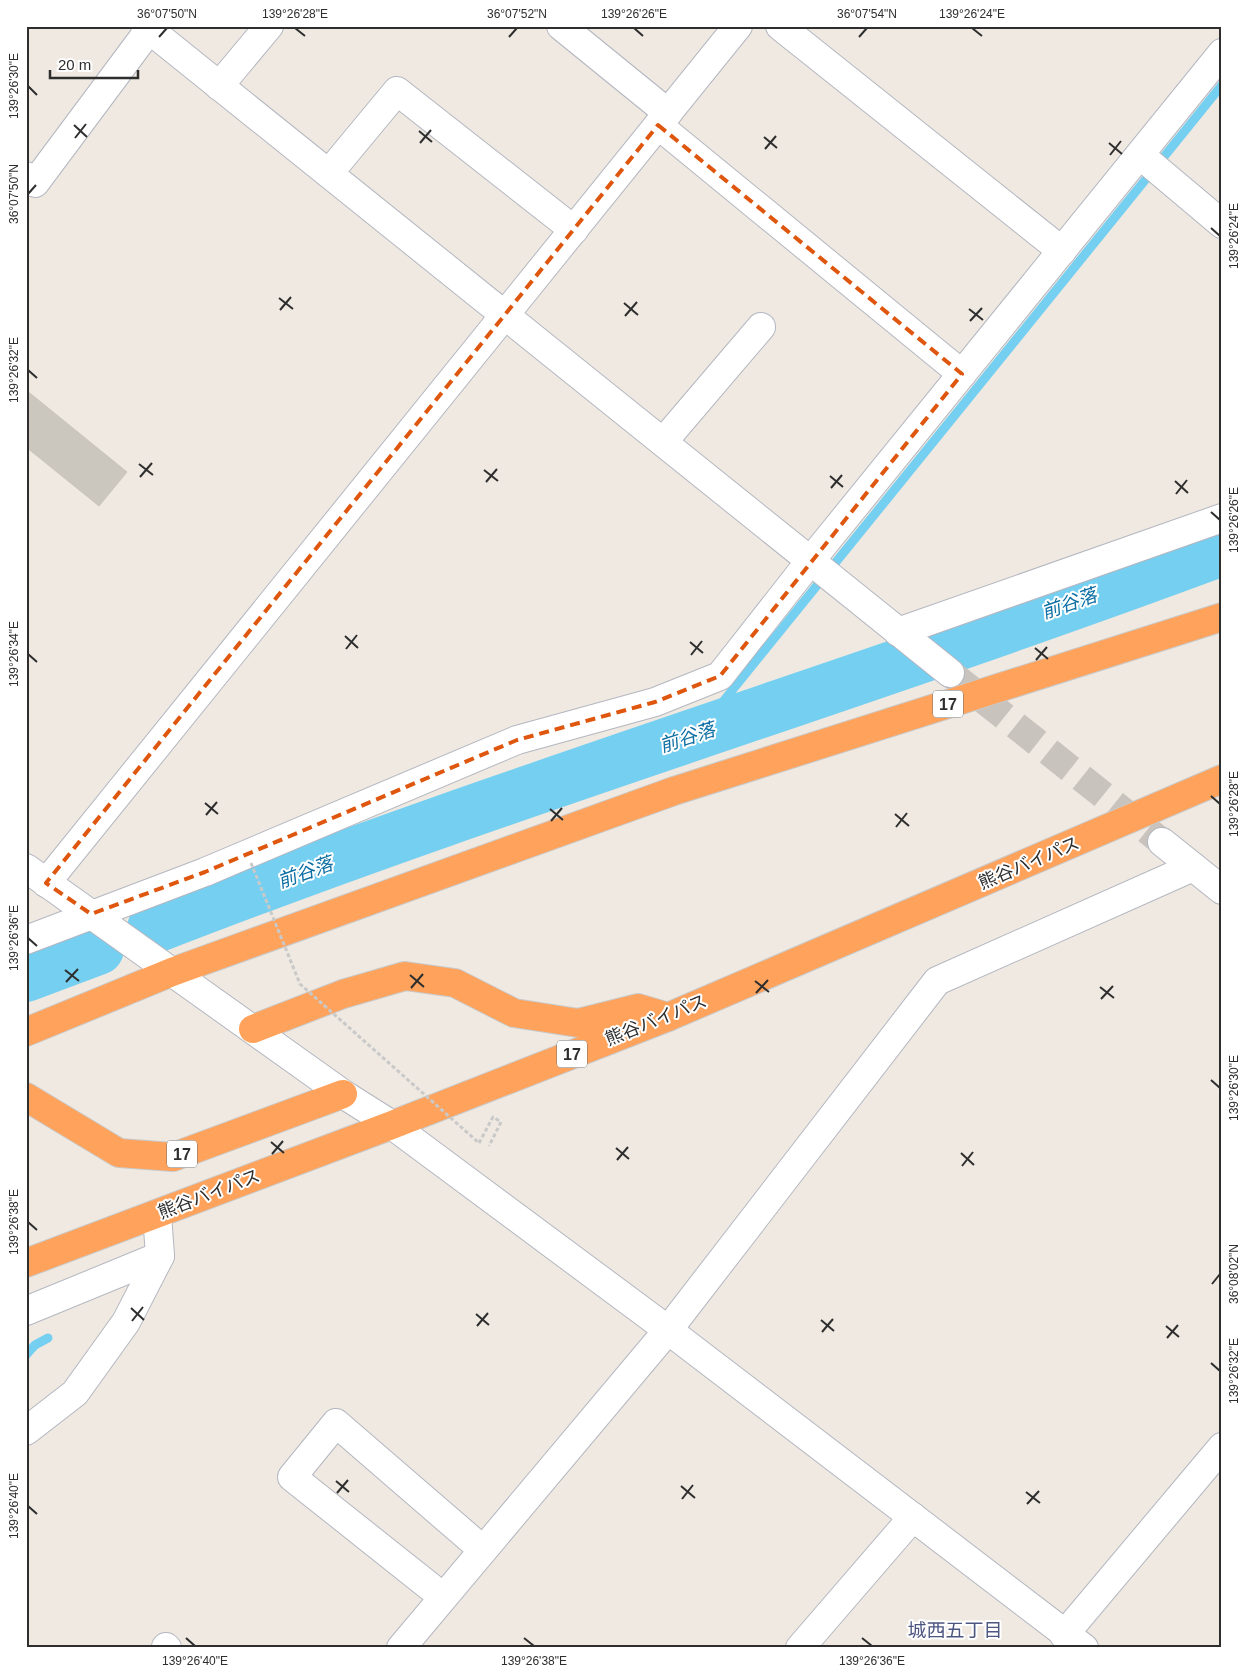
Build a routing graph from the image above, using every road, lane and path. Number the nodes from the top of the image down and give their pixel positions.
1 (270, 26) edge
2 (561, 26) edge
3 (738, 26) edge
4 (780, 26) edge
5 (148, 27) edge
6 (1222, 53) edge
7 (1213, 81) edge
8 (219, 86) junction
9 (663, 119) junction
10 (1140, 155) junction
11 (329, 173) junction
12 (26, 176) edge
13 (1222, 224) edge
14 (574, 230) junction
15 (1062, 251) junction
16 (505, 315) junction
17 (761, 327) dead end
18 (962, 374) junction
19 (663, 442) junction
20 (1222, 518) edge
21 (812, 561) junction
22 (1222, 617) edge
23 (899, 633) junction
24 (950, 673) tunnel mouth
25 (1222, 779) edge
26 (1162, 842) tunnel mouth
27 (251, 863) dead end
28 (1193, 867) junction
29 (36, 875) edge
30 (1222, 890) edge
31 (91, 914) junction
32 (26, 940) edge
33 (172, 972) junction
34 (668, 1017) junction
35 (253, 1029) junction
36 (26, 1032) edge
37 (343, 1094) junction
38 (26, 1097) edge
39 (392, 1125) junction
40 (489, 1146) dead end
41 (157, 1214) junction
42 (160, 1256) junction
43 (26, 1263) edge
44 (26, 1311) edge
45 (668, 1330) junction
46 (26, 1431) edge
47 (1222, 1447) edge
48 (913, 1518) junction
49 (483, 1550) junction
50 (444, 1597) junction
51 (1074, 1641) edge
52 (401, 1648) edge
53 (800, 1648) edge

1 - 8 street
2 - 9 street
3 - 9 street
4 - 15 street
5 - 8 street
5 - 12 street
6 - 7 street
7 - 10 street
8 - 11 street
9 - 14 street
9 - 18 street
10 - 13 street
10 - 15 street
11 - 14 street
11 - 16 street
14 - 16 street
15 - 18 street
16 - 19 street
16 - 29 street
17 - 19 street
18 - 21 street
19 - 21 street
20 - 23 street
21 - 23 street
21 - 31 street
22 - 33 highway, 17
23 - 24 street
25 - 34 highway, 熊谷バイパス / 17
26 - 28 street
27 - 40 path, bridge
28 - 30 street
28 - 45 street
29 - 31 street
31 - 32 street
31 - 33 street
33 - 35 street
33 - 36 highway, 17
34 - 35 highway, 17
34 - 39 highway, 熊谷バイパス / 17
35 - 37 street
37 - 38 highway, 17
37 - 39 street
39 - 41 highway, 熊谷バイパス / 17
39 - 45 street
41 - 42 street
41 - 43 highway, 熊谷バイパス / 17
42 - 44 street
42 - 46 street
45 - 48 street
45 - 49 street
47 - 51 street
48 - 51 street
48 - 53 street
49 - 50 street
49 - 50 street
50 - 52 street

